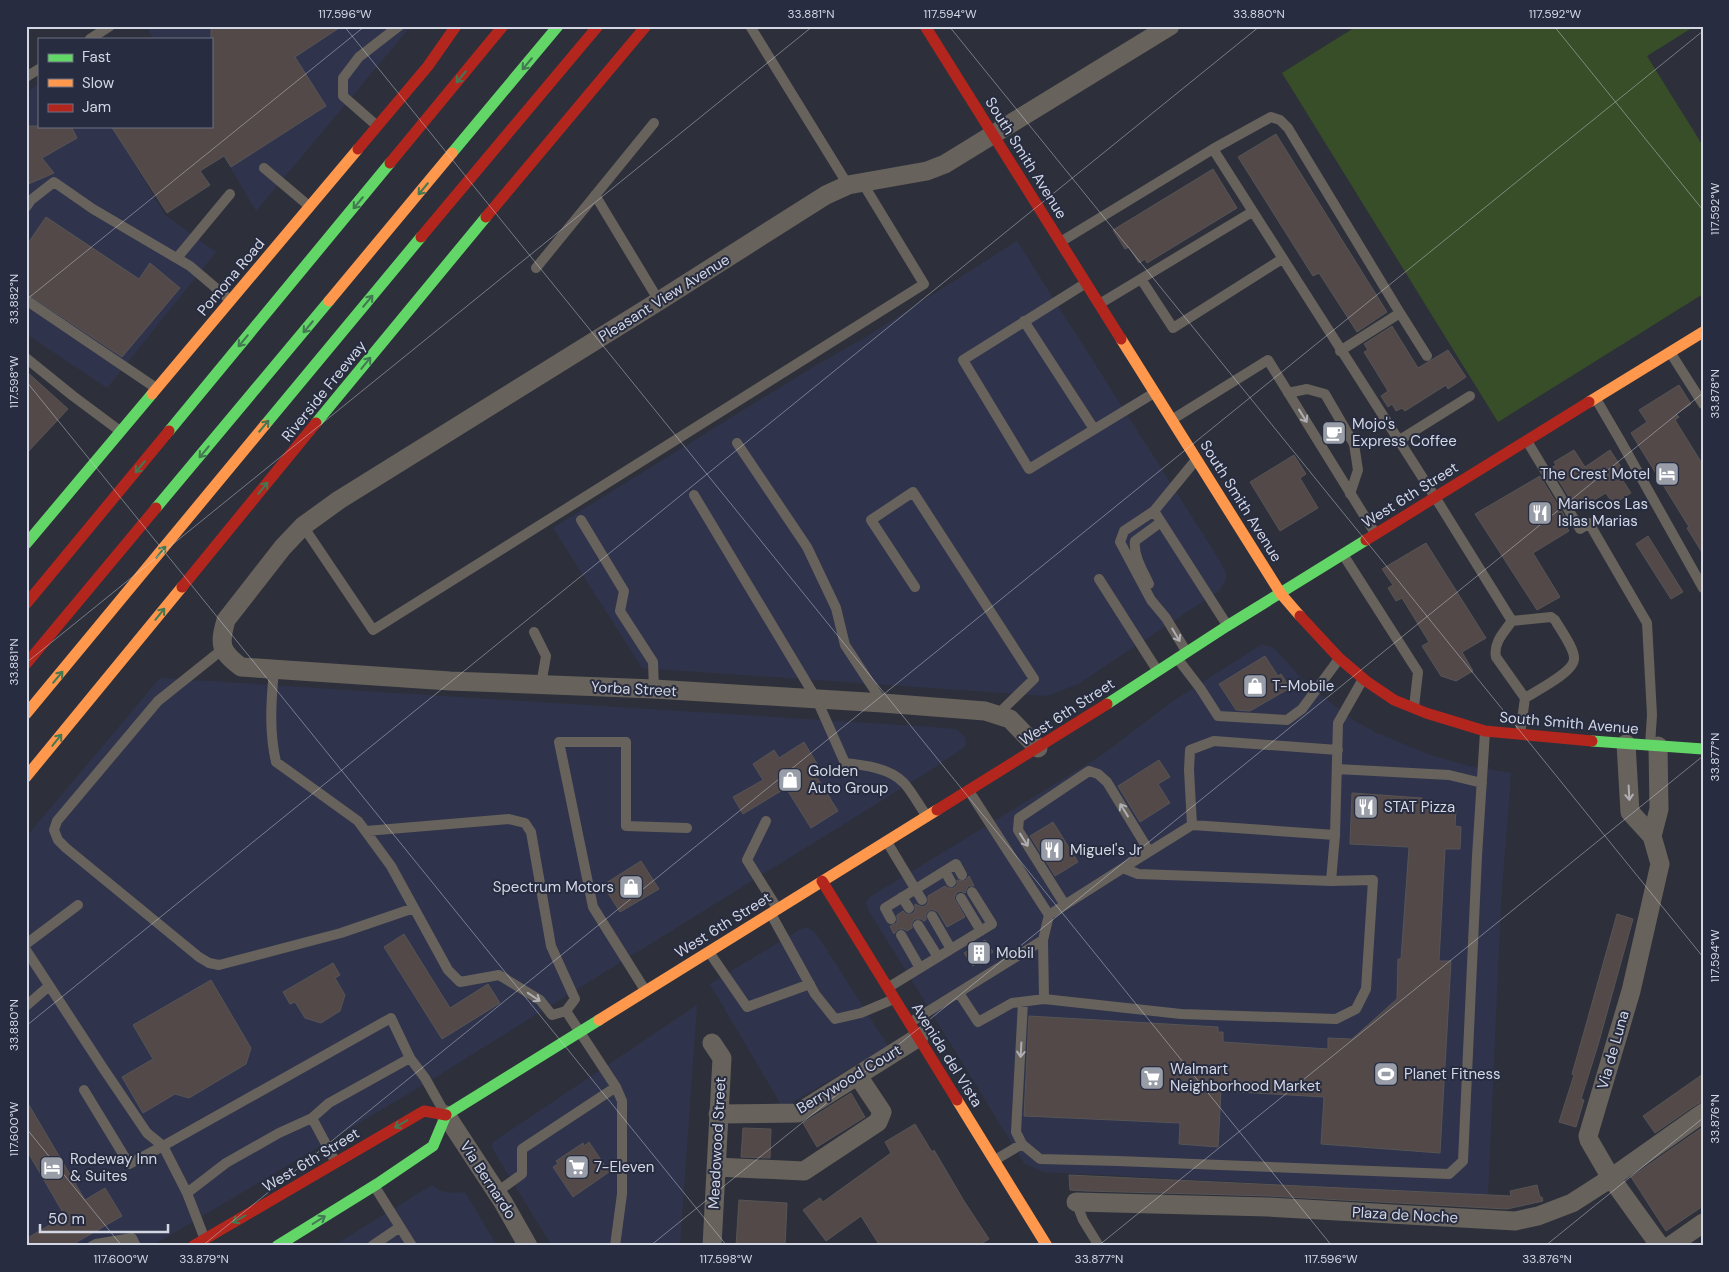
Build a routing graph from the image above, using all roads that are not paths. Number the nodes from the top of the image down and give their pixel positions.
1 (110, 26) edge
2 (399, 26) edge
3 (456, 26) edge
4 (503, 26) edge
5 (558, 26) edge
6 (598, 26) edge
7 (646, 26) edge
8 (750, 26) edge
9 (925, 26) edge
10 (1170, 26) edge
11 (92, 38) edge
12 (38, 70) edge
13 (26, 77) edge
14 (654, 123) dead end
15 (378, 126) junction
16 (994, 136) junction
17 (1213, 149) junction
18 (264, 168) dead end
19 (855, 184) junction
20 (230, 194) dead end
21 (595, 196) junction
22 (26, 207) edge
23 (310, 207) junction
24 (1252, 212) junction
25 (1061, 241) junction
26 (177, 258) junction
27 (1282, 259) junction
28 (536, 268) dead end
29 (1142, 279) junction
30 (1086, 282) junction
31 (26, 300) edge
32 (231, 301) junction
33 (659, 301) junction
34 (1100, 304) junction
35 (1400, 313) junction
36 (1024, 321) junction
37 (1703, 332) edge
38 (1340, 351) junction
39 (1670, 352) junction
40 (1427, 356) dead end
41 (26, 358) edge
42 (157, 388) junction
43 (1155, 392) junction
44 (1288, 393) junction
45 (1470, 396) dead end
46 (1595, 398) junction
47 (1703, 404) edge
48 (1173, 420) junction
49 (1094, 429) junction
50 (121, 432) junction
51 (1526, 440) junction
52 (1398, 441) junction
53 (737, 443) dead end
54 (1197, 458) junction
55 (694, 494) dead end
56 (1350, 494) junction
57 (1435, 498) junction
58 (1154, 511) junction
59 (581, 520) dead end
60 (1161, 522) junction
61 (303, 526) junction
62 (1376, 534) junction
63 (26, 544) edge
64 (1343, 554) junction
65 (1099, 579) dead end
66 (915, 587) dead end
67 (1703, 588) edge
68 (1281, 594) junction
69 (26, 604) edge
70 (1166, 618) junction
71 (1512, 621) junction
72 (1227, 626) junction
73 (534, 632) dead end
74 (223, 649) junction
75 (1182, 655) junction
76 (1339, 658) junction
77 (26, 664) edge
78 (274, 670) junction
79 (1157, 671) junction
80 (1364, 678) junction
81 (541, 685) junction
82 (654, 689) junction
83 (1525, 698) junction
84 (817, 700) junction
85 (883, 703) junction
86 (1414, 708) junction
87 (26, 714) edge
88 (998, 714) junction
89 (1485, 731) junction
90 (1520, 734) junction
91 (1626, 744) junction
92 (1654, 746) junction
93 (1038, 748) junction
94 (1703, 749) edge
95 (1338, 750) junction
96 (1337, 769) junction
97 (26, 777) edge
98 (1482, 783) junction
99 (969, 791) junction
100 (927, 816) junction
101 (766, 822) dead end
102 (1192, 825) junction
103 (687, 828) dead end
104 (366, 831) junction
105 (1335, 835) junction
106 (1652, 836) junction
107 (887, 841) junction
108 (1149, 851) junction
109 (1123, 868) junction
110 (945, 871) junction
111 (962, 875) dead end
112 (822, 881) junction
113 (1331, 881) junction
114 (951, 882) dead end
115 (915, 889) junction
116 (972, 892) dead end
117 (902, 897) junction
118 (961, 898) dead end
119 (922, 900) dead end
120 (78, 905) dead end
121 (1065, 905) junction
122 (414, 908) junction
123 (908, 908) dead end
124 (774, 911) junction
125 (1049, 915) junction
126 (932, 916) dead end
127 (891, 919) dead end
128 (918, 924) dead end
129 (981, 931) junction
130 (901, 935) dead end
131 (1043, 940) junction
132 (26, 944) edge
133 (951, 949) junction
134 (26, 950) edge
135 (708, 952) junction
136 (938, 957) junction
137 (920, 968) junction
138 (810, 984) junction
139 (49, 986) junction
140 (888, 987) junction
141 (646, 990) junction
142 (959, 993) junction
143 (895, 999) junction
144 (1044, 999) junction
145 (1023, 1002) junction
146 (26, 1006) edge
147 (566, 1011) junction
148 (914, 1030) junction
149 (579, 1032) junction
150 (712, 1043) dead end
151 (410, 1058) junction
152 (858, 1076) junction
153 (616, 1087) junction
154 (84, 1090) dead end
155 (718, 1114) junction
156 (1703, 1114) edge
157 (446, 1115) junction
158 (312, 1118) junction
159 (1022, 1144) junction
160 (163, 1146) junction
161 (995, 1161) junction
162 (336, 1163) junction
163 (716, 1166) junction
164 (1611, 1178) junction
165 (374, 1186) junction
166 (497, 1192) junction
167 (187, 1194) junction
168 (1076, 1202) joint
169 (1703, 1223) edge
170 (400, 1227) junction
171 (206, 1242) edge
172 (92, 1246) edge
173 (136, 1246) edge
174 (193, 1246) edge
175 (277, 1246) edge
176 (372, 1246) edge
177 (412, 1246) edge
178 (528, 1246) edge
179 (615, 1246) edge
180 (712, 1246) edge
181 (1046, 1246) edge
182 (1098, 1246) edge
183 (1660, 1246) edge
184 (1670, 1246) edge

1 - 11 lane
2 - 15 lane
3 - 15 main road, Pomona Road
4 -> 69 main road
5 -> 77 main road
87 -> 6 main road
97 -> 7 main road, Riverside Freeway
8 - 19 lane
9 - 16 main road, South Smith Avenue
10 - 16 street, Pleasant View Avenue
12 - 13 lane
14 - 21 lane
15 - 23 main road, Pomona Road
16 - 19 street, Pleasant View Avenue
16 - 25 main road, South Smith Avenue
17 - 24 lane
17 - 25 lane
17 - 35 lane
18 - 23 lane
19 - 33 street, Pleasant View Avenue
19 - 61 lane
20 - 26 lane
21 - 28 lane
21 - 33 lane
22 - 26 lane
23 - 32 main road, Pomona Road
24 - 27 lane
24 - 29 lane
25 - 30 main road, South Smith Avenue
26 - 32 lane
27 - 29 lane
27 - 38 lane
29 - 34 lane
30 - 34 main road, South Smith Avenue
30 - 36 lane
31 - 42 lane
32 - 42 main road, Pomona Road
33 - 61 street, Pleasant View Avenue
34 - 43 main road, South Smith Avenue
35 - 38 lane
35 - 40 lane
36 - 49 lane
36 - 49 lane
37 - 39 main road, West 6th Street
38 - 52 lane
39 - 46 main road, West 6th Street
39 - 47 lane
41 - 50 lane
42 - 50 main road, Pomona Road
43 - 48 main road, South Smith Avenue
43 - 49 lane
44 - 48 lane
44 -> 56 lane
44 - 56 lane
45 - 52 lane
46 - 51 main road, West 6th Street
46 - 67 lane
48 - 54 main road, South Smith Avenue
50 - 63 main road, Pomona Road
51 - 57 main road, West 6th Street
51 - 92 lane
52 - 57 lane
53 - 85 lane
54 - 58 lane
54 - 68 main road, South Smith Avenue
55 - 84 lane
56 - 62 lane
57 - 62 main road, West 6th Street
57 - 71 lane
58 - 60 lane
58 - 70 lane
59 - 82 lane
60 - 70 lane
60 - 72 lane
61 - 74 street, Pleasant View Avenue
62 - 64 main road, West 6th Street
64 - 68 main road, West 6th Street
64 - 86 lane
65 - 79 lane
66 - 88 lane
68 - 72 main road, West 6th Street
68 - 76 main road, South Smith Avenue
70 -> 75 lane
71 - 83 lane
71 - 83 lane
72 - 75 main road, West 6th Street
73 - 81 lane
74 - 78 street, Yorba Street
74 - 122 lane
75 - 76 lane
75 - 79 main road, West 6th Street
76 - 80 main road, South Smith Avenue
78 - 81 street, Yorba Street
78 - 104 lane
79 - 93 main road, West 6th Street
80 - 86 main road, South Smith Avenue
80 - 95 lane
81 - 82 street, Yorba Street
82 - 84 street, Yorba Street
83 - 90 lane
84 - 85 street, Yorba Street
84 - 100 lane
85 - 88 street, Yorba Street
86 - 89 main road, South Smith Avenue
88 - 93 street, Yorba Street
89 - 90 main road, South Smith Avenue
89 - 98 lane
90 - 91 main road, South Smith Avenue
91 - 92 main road, South Smith Avenue
91 -> 106 street, Via de Luna
92 - 94 main road, South Smith Avenue
92 - 106 street
93 - 99 main road, West 6th Street
95 - 96 lane
95 - 102 lane
96 - 98 lane
96 - 105 lane
98 - 159 lane
99 - 100 main road, West 6th Street
99 - 125 lane
100 - 107 main road, West 6th Street
101 - 124 lane
102 - 105 lane
102 - 108 lane
103 - 141 lane
104 - 122 lane
104 - 147 lane
105 - 113 lane
106 - 164 street, Via de Luna
107 - 112 main road, West 6th Street
107 - 115 lane
108 - 109 lane
108 -> 121 lane
109 - 113 lane
109 - 121 lane
110 - 111 lane
110 - 114 lane
110 - 115 lane
112 - 124 main road, West 6th Street
112 - 140 main road, Avenida del Vista
113 - 144 lane
115 - 117 lane
115 - 119 lane
116 - 129 lane
117 - 123 lane
117 - 127 lane
118 - 129 lane
120 - 132 lane
121 - 125 lane
122 -> 147 lane
124 - 135 main road, West 6th Street
124 - 138 lane
125 - 131 lane
126 - 133 lane
128 - 136 lane
129 - 133 lane
130 - 137 lane
131 - 142 lane
131 - 144 lane
133 - 136 lane
134 - 139 lane
135 - 138 lane
135 - 141 main road, West 6th Street
136 - 137 lane
137 - 140 lane
138 - 143 lane
139 - 146 lane
139 - 160 lane
140 - 143 main road, Avenida del Vista
141 - 149 main road, West 6th Street
142 - 145 lane
142 - 148 lane
143 - 148 main road, Avenida del Vista
144 - 145 lane
145 -> 159 lane
147 - 149 lane
148 - 152 street, Berrywood Court
148 - 161 main road, Avenida del Vista
149 - 153 lane
149 - 157 main road, West 6th Street
150 - 155 street, Meadowood Street
151 - 157 lane
151 - 158 lane
151 - 160 lane
152 - 155 street, Berrywood Court
152 - 163 street
153 - 166 lane
153 - 179 lane
154 - 160 lane
155 - 163 street, Meadowood Street
156 - 164 street, Plaza de Noche
157 -> 162 main road, West 6th Street
157 - 165 main road
157 - 166 street, Via Bernardo
158 - 162 lane
158 - 167 lane
159 - 161 lane
160 - 167 lane
161 - 181 main road, Avenida del Vista
162 -> 171 main road, West 6th Street
163 - 180 street, Meadowood Street
164 - 168 street, Plaza de Noche
164 - 183 street, Via de Luna
165 - 170 lane
175 -> 165 main road
166 - 178 street, Via Bernardo
167 - 171 lane
168 - 182 lane
169 - 184 street
170 - 176 lane
170 - 177 lane
171 - 174 main road, West 6th Street
172 - 173 lane

